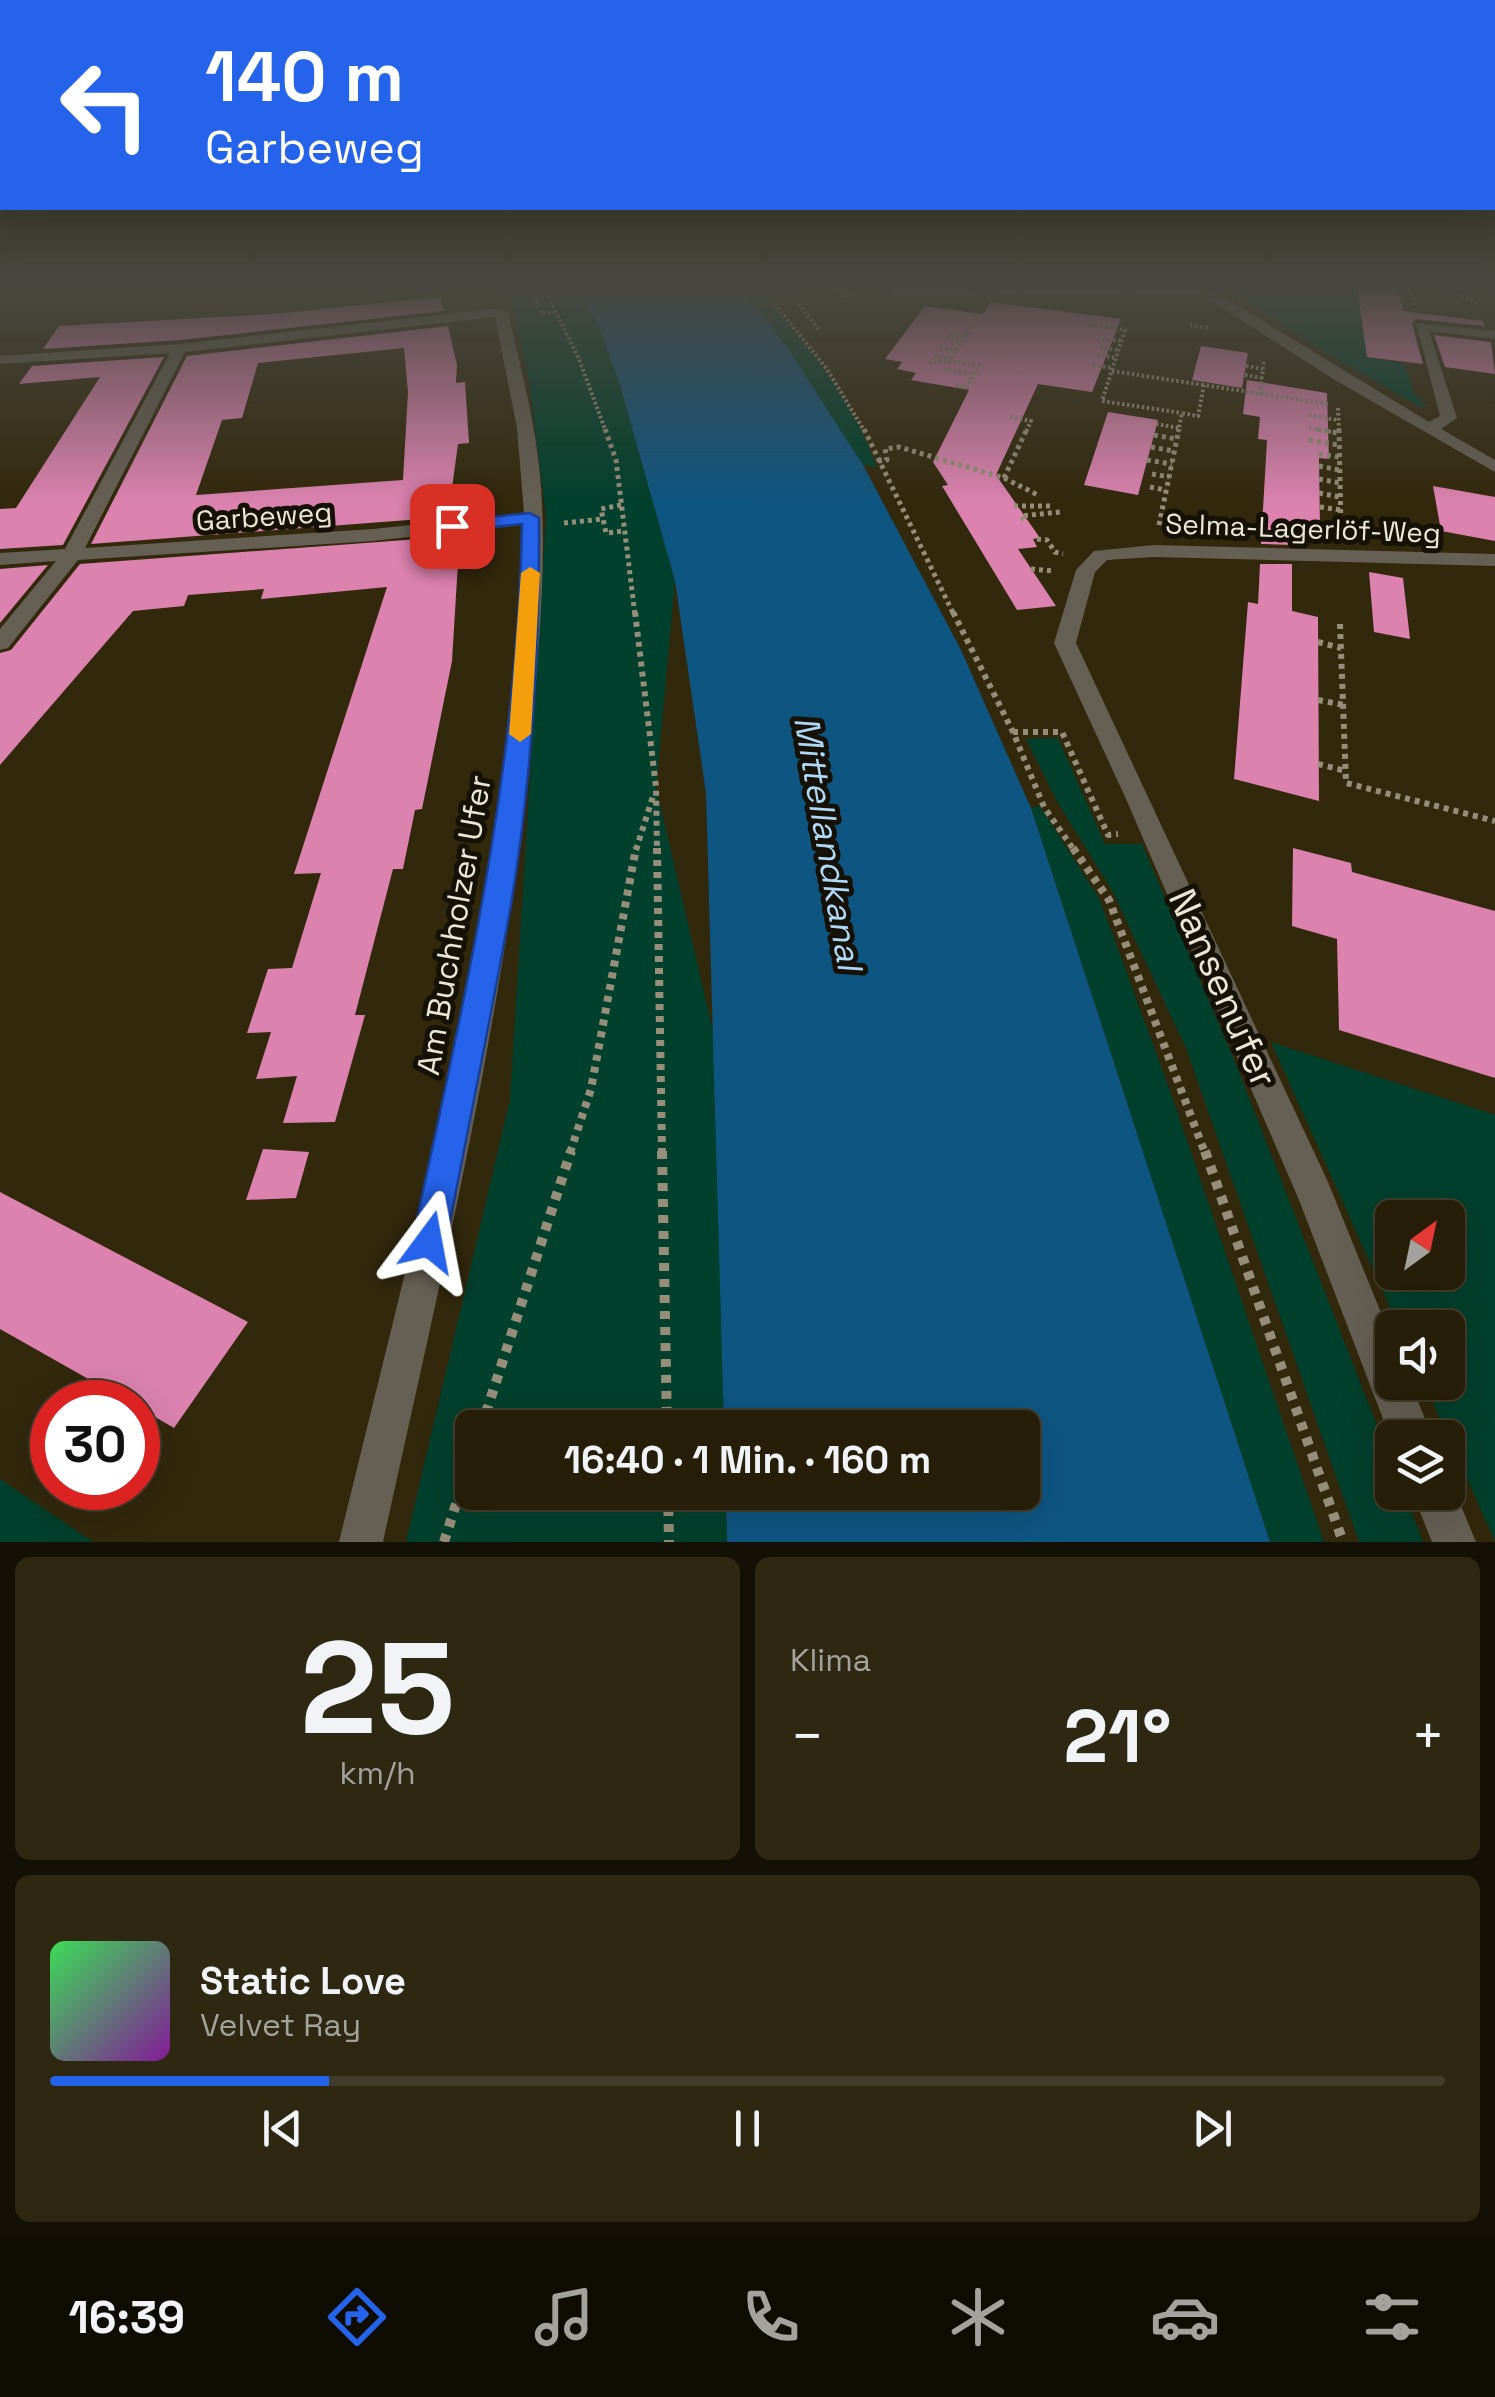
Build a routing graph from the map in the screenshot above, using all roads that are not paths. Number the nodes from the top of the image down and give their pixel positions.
1 (174, 360) edge
2 (511, 360) edge
3 (1316, 360) edge
4 (1431, 360) edge
5 (1430, 429) junction
6 (1495, 466) edge
7 (540, 521) junction
8 (1110, 554) joint
9 (70, 556) junction
10 (0, 559) edge
11 (1495, 560) edge
12 (0, 643) edge
13 (1405, 1420) edge
14 (1441, 1510) edge
15 (361, 1542) edge
16 (1454, 1542) edge

1 - 9 street
2 - 7 street, Am Buchholzer Ufer
3 - 5 street
4 - 5 street
5 - 6 street
7 - 9 street, Garbeweg
7 - 15 street, Am Buchholzer Ufer
8 - 11 street, Selma-Lagerlöf-Weg
8 - 13 street, Nansenufer
9 - 10 street, Garbeweg
9 - 12 street
14 - 16 street

